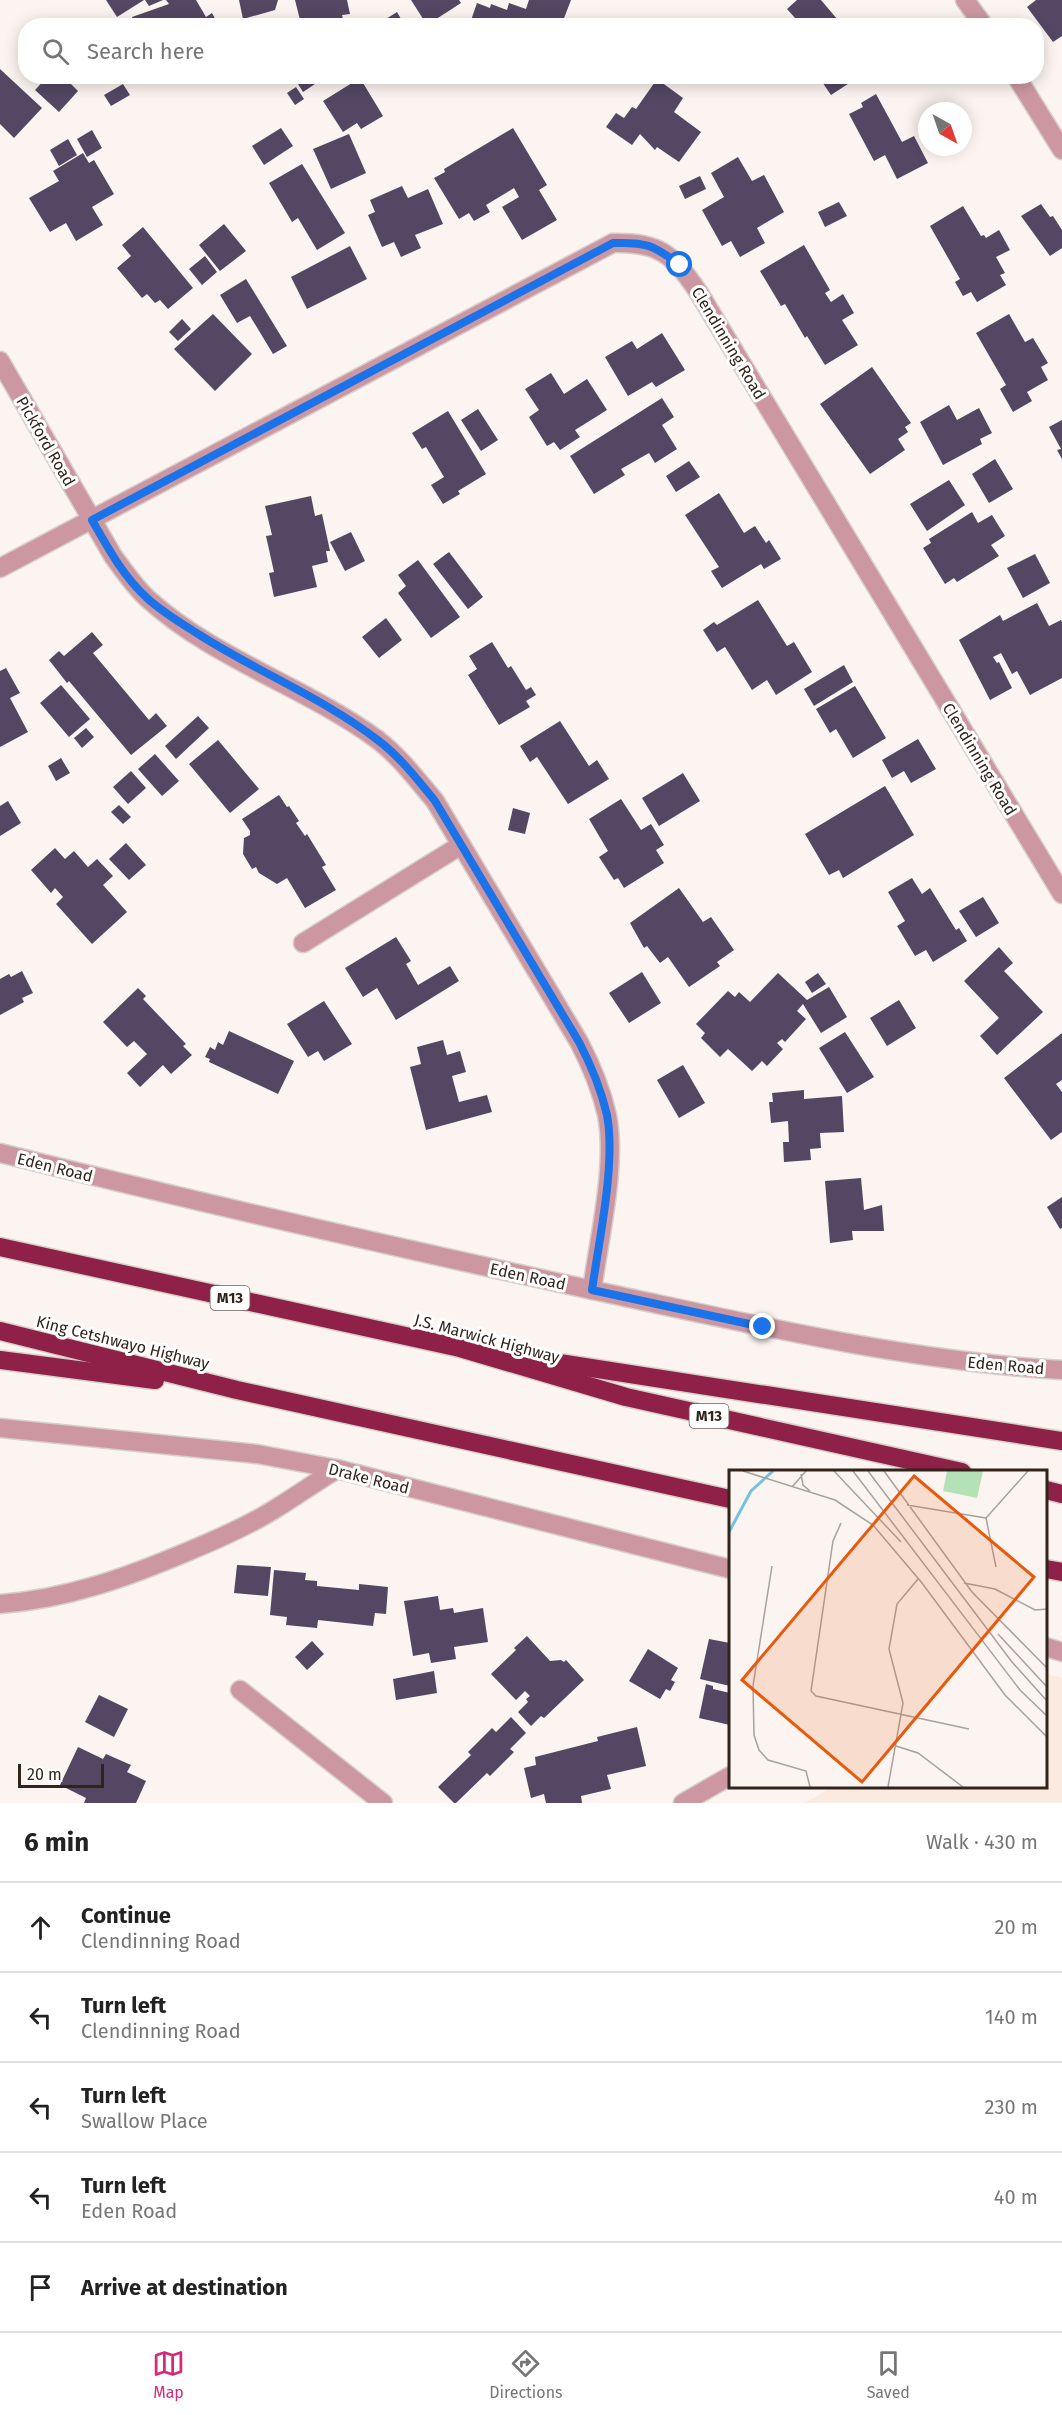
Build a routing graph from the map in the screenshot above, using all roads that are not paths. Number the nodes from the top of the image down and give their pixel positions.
1 (965, 0) edge
2 (979, 18) edge
3 (1021, 84) edge
4 (1062, 150) edge
5 (0, 361) edge
6 (92, 520) junction
7 (0, 567) edge
8 (461, 845) junction
9 (1062, 894) edge
10 (303, 943) dead end
11 (0, 1153) edge
12 (0, 1247) edge
13 (592, 1290) junction
14 (0, 1331) edge
15 (459, 1348) junction
16 (0, 1360) edge
17 (1062, 1370) edge
18 (237, 1390) junction
19 (0, 1428) edge
20 (1062, 1441) edge
21 (337, 1469) junction
22 (953, 1470) edge
23 (1047, 1490) edge
24 (1062, 1494) edge
25 (729, 1499) edge
26 (729, 1569) edge
27 (1047, 1569) edge
28 (1062, 1572) edge
29 (0, 1604) edge
30 (1047, 1647) edge
31 (1062, 1652) edge
32 (240, 1690) dead end
33 (729, 1777) edge
34 (383, 1803) edge
35 (683, 1803) edge

1 - 2 street
3 - 4 street
5 - 6 street, Pickford Road
6 - 7 street, Clendinning Road
6 - 8 street, Pickford Road
6 - 9 street, Clendinning Road
8 - 10 street
8 - 13 street, Pickford Road
11 - 13 street, Eden Road
12 - 15 highway, J.S. Marwick Highway / M13
13 - 17 street, Eden Road
14 - 18 highway, King Cetshwayo Highway
15 - 20 highway
15 - 22 highway, J.S. Marwick Highway / M13
16 - 18 highway
18 - 25 highway
19 - 21 street, Drake Road
21 - 26 street, Drake Road
21 - 29 street
23 - 24 highway
27 - 28 highway
30 - 31 street
32 - 34 street
33 - 35 street

